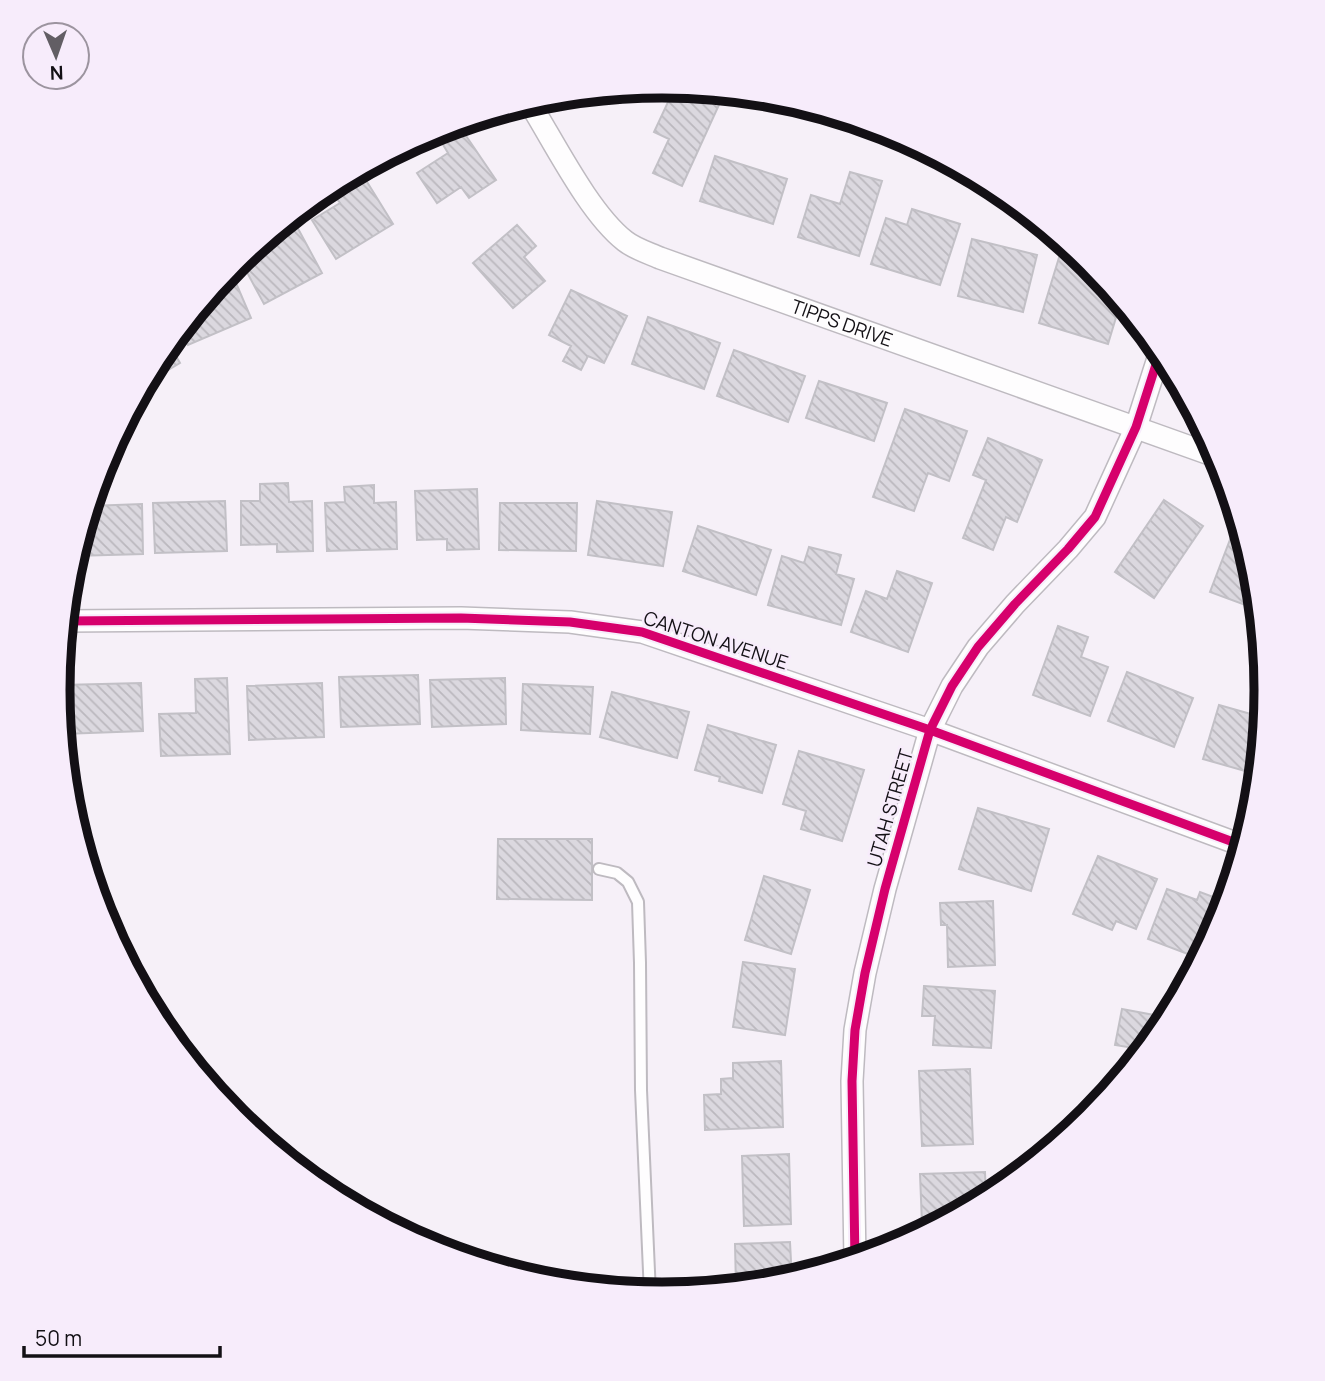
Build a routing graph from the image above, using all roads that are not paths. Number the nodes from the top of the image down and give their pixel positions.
1 (535, 112) edge
2 (1156, 363) edge
3 (1136, 427) junction
4 (1205, 452) edge
5 (74, 621) edge
6 (930, 730) junction
7 (1235, 843) edge
8 (599, 869) dead end
9 (855, 1251) edge
10 (649, 1283) edge

1 - 3 street, TIPPS DRIVE
2 - 3 street, UTAH STREET
3 - 4 street, TIPPS DRIVE
3 - 6 street, UTAH STREET
5 - 6 street, CANTON AVENUE
6 - 7 street, CANTON AVENUE
6 - 9 street, UTAH STREET
8 - 10 lane

